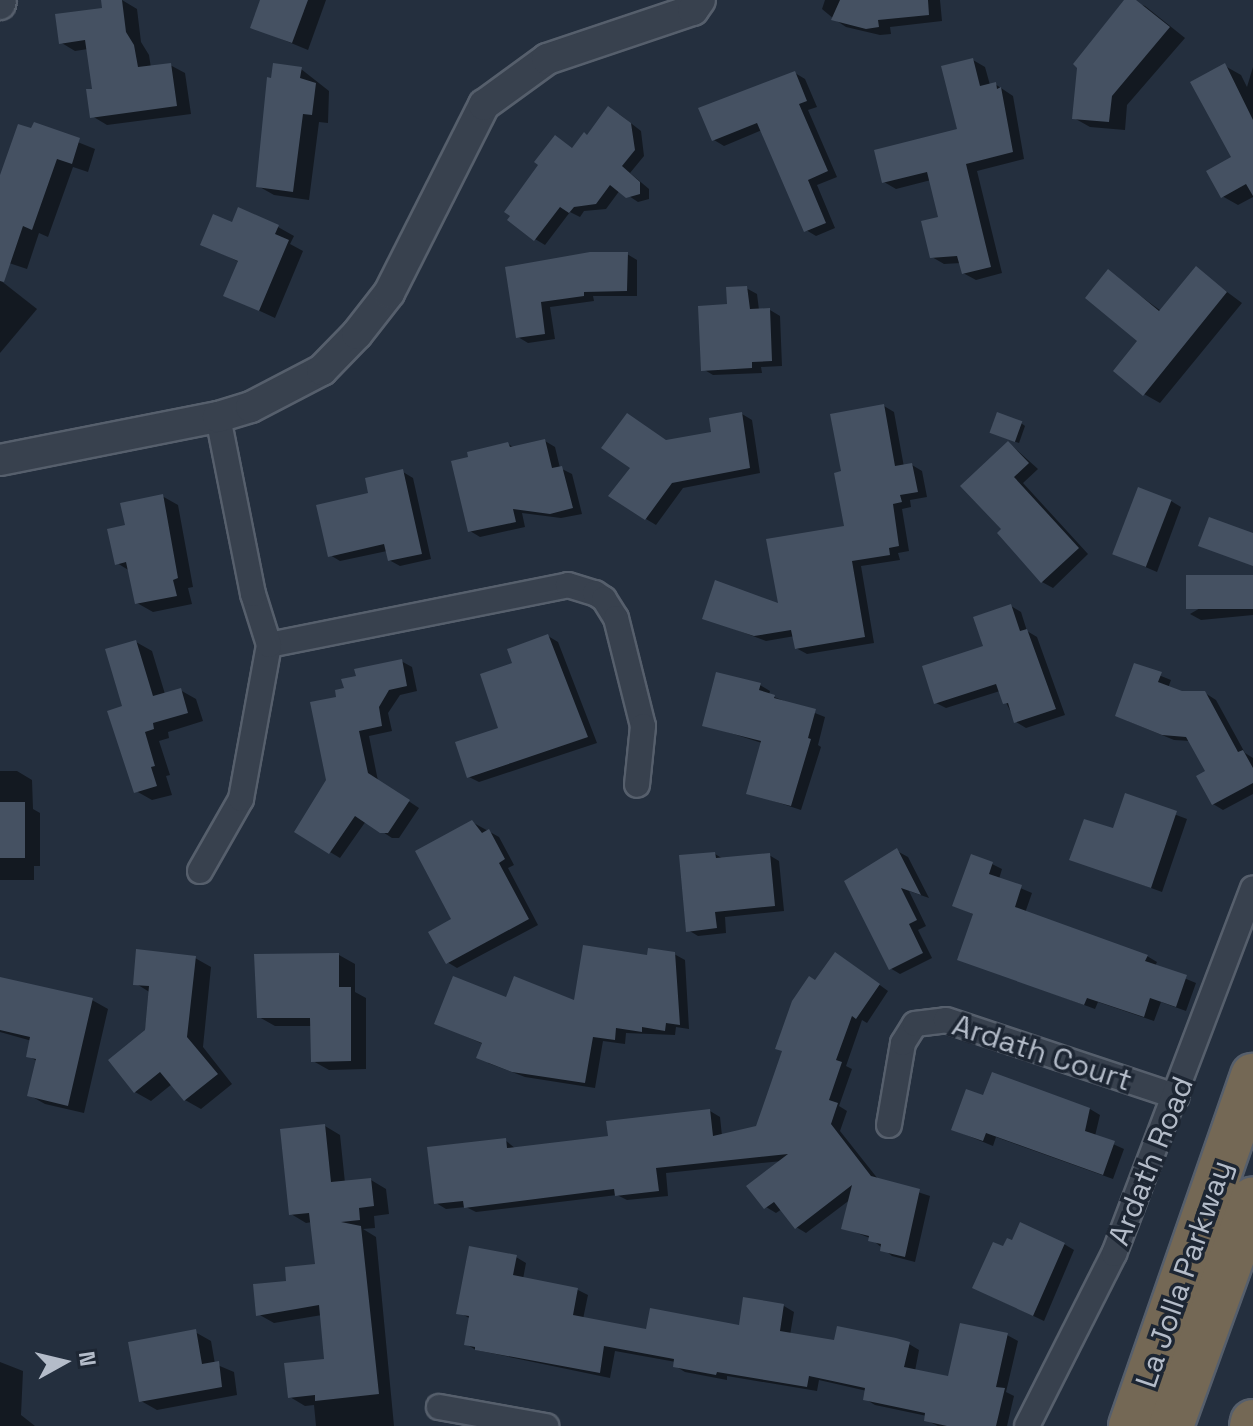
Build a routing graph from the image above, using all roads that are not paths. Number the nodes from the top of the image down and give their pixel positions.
1 (700, 0) edge
2 (218, 417) junction
3 (0, 460) edge
4 (269, 645) junction
5 (637, 785) dead end
6 (200, 871) dead end
7 (1253, 889) edge
8 (1253, 1076) edge
9 (1177, 1097) junction
10 (889, 1125) dead end
11 (1253, 1199) edge
12 (439, 1407) dead end
13 (1027, 1425) edge
14 (546, 1426) edge
15 (1131, 1426) edge
16 (1171, 1426) edge

1 - 2 street
2 - 3 street
2 - 4 street
4 - 5 street
4 - 6 street
7 - 9 street, Ardath Road
8 - 15 highway, La Jolla Parkway
9 - 10 street, Ardath Court
9 - 13 street, Ardath Road
11 - 16 highway, La Jolla Parkway
12 - 14 street

